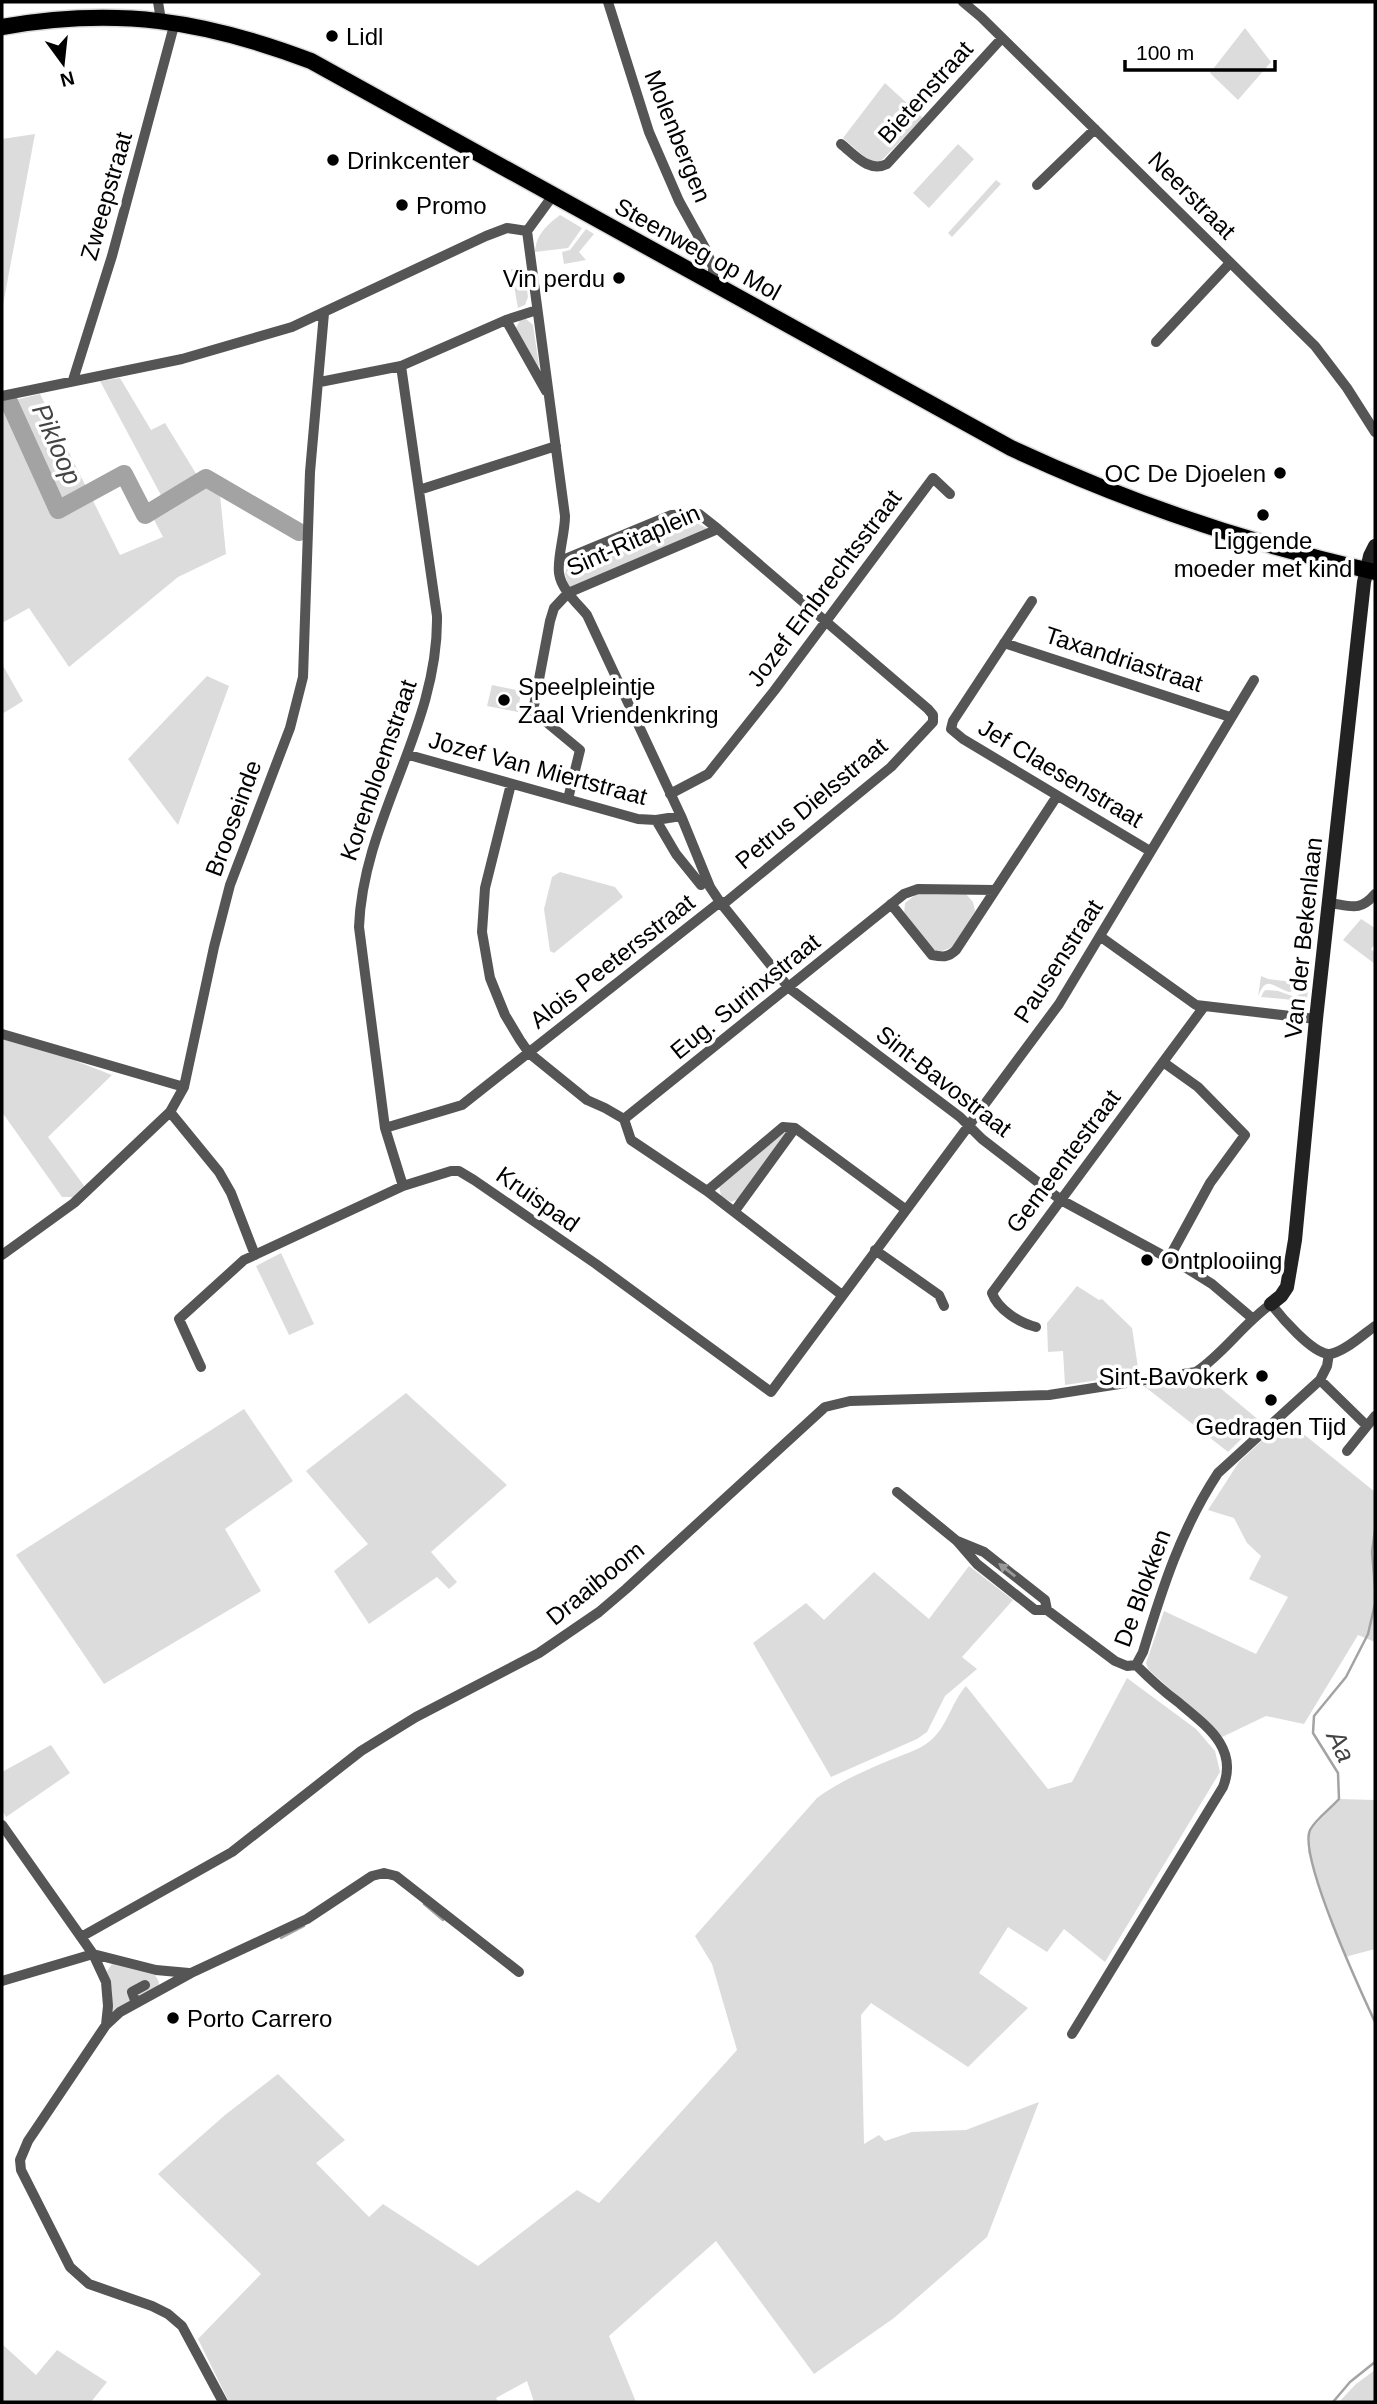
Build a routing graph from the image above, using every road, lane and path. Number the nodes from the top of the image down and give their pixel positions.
1 (158, 2) edge
2 (608, 2) edge
3 (963, 2) edge
4 (168, 21) junction
5 (2, 27) edge
6 (1002, 38) junction
7 (1095, 129) junction
8 (841, 144) dead end
9 (1037, 186) dead end
10 (554, 194) junction
11 (527, 231) junction
12 (1230, 263) junction
13 (713, 283) junction
14 (537, 310) junction
15 (324, 313) junction
16 (506, 320) junction
17 (1156, 342) dead end
18 (401, 366) junction
19 (73, 380) junction
20 (320, 382) junction
21 (2, 396) edge
22 (549, 396) junction
23 (1375, 432) edge
24 (555, 446) junction
25 (419, 490) junction
26 (950, 494) dead end
27 (718, 528) junction
28 (1375, 546) edge
29 (560, 561) junction
30 (1371, 571) edge
31 (568, 593) junction
32 (1032, 601) dead end
33 (826, 620) junction
34 (1004, 643) junction
35 (1254, 680) dead end
36 (1230, 717) junction
37 (409, 755) junction
38 (511, 784) junction
39 (670, 794) junction
40 (1057, 796) junction
41 (568, 799) junction
42 (681, 816) junction
43 (656, 820) junction
44 (1150, 851) junction
45 (701, 885) dead end
46 (995, 890) junction
47 (1375, 894) edge
48 (720, 902) junction
49 (1330, 903) junction
50 (891, 904) junction
51 (1101, 937) junction
52 (789, 988) junction
53 (1203, 1008) junction
54 (1316, 1019) junction
55 (2, 1034) edge
56 (529, 1054) junction
57 (1163, 1062) junction
58 (184, 1087) junction
59 (170, 1112) junction
60 (624, 1119) junction
61 (968, 1127) junction
62 (385, 1128) junction
63 (795, 1128) junction
64 (403, 1186) junction
65 (707, 1191) junction
66 (1061, 1200) junction
67 (905, 1209) junction
68 (734, 1212) junction
69 (876, 1250) junction
70 (2, 1255) edge
71 (255, 1255) junction
72 (1169, 1258) junction
73 (842, 1295) junction
74 (1271, 1304) junction
75 (944, 1306) dead end
76 (1252, 1318) junction
77 (1375, 1326) edge
78 (1036, 1327) dead end
79 (1328, 1354) junction
80 (201, 1367) dead end
81 (1320, 1380) junction
82 (771, 1392) joint
83 (1375, 1416) edge
84 (1366, 1425) junction
85 (1347, 1451) dead end
86 (897, 1492) dead end
87 (1136, 1665) junction
88 (2, 1825) edge
89 (81, 1937) junction
90 (93, 1954) junction
91 (519, 1972) dead end
92 (191, 1973) junction
93 (2, 1981) edge
94 (145, 1985) dead end
95 (136, 2003) junction
96 (106, 2025) junction
97 (1072, 2034) dead end
98 (223, 2402) edge

1 - 4 street
2 - 13 street, Molenbergen
3 - 6 street, Neerstraat
4 - 5 main road, Steenweg op Mol
4 - 10 main road, Steenweg op Mol
4 - 19 street, Zweepstraat
6 - 7 street, Neerstraat
6 - 8 street, Bietenstraat
7 - 9 street
7 - 12 street, Neerstraat
10 - 11 street
10 - 13 main road, Steenweg op Mol
11 - 14 street
11 - 15 street
12 - 17 street
12 - 23 street, Neerstraat
13 - 30 main road, Steenweg op Mol
14 - 16 street
14 - 22 street
15 - 19 street
15 - 20 street, Brooseinde
16 - 18 street
16 - 22 street
18 - 20 street
18 - 25 street, Korenbloemstraat
19 - 21 street
20 - 58 street, Brooseinde
22 - 24 street
24 - 25 street
24 - 29 street
25 - 37 street, Korenbloemstraat
26 - 33 street, Jozef Embrechtsstraat
27 - 29 street, Sint-Ritaplein
27 - 31 street, Sint-Ritaplein
27 - 33 street
28 - 30 street, Van der Bekenlaan
29 - 31 street
30 - 49 street, Van der Bekenlaan
31 - 39 street, Sint-Bavostraat
31 - 41 street
32 - 34 street
33 - 39 street, Jozef Embrechtsstraat
33 - 48 street, Petrus Dielsstraat
34 - 36 street, Taxandriastraat
34 - 40 street, Jef Claesenstraat
35 - 36 street, Pausenstraat
36 - 44 street, Pausenstraat
37 - 38 street, Jozef Van Miertstraat
37 - 62 street, Korenbloemstraat
38 - 41 street, Jozef Van Miertstraat
38 - 56 street
39 - 42 street, Sint-Bavostraat
40 - 44 street, Jef Claesenstraat
40 - 46 street
41 - 43 street, Jozef Van Miertstraat
42 - 43 street, Jozef Van Miertstraat
42 - 48 street, Sint-Bavostraat
43 - 45 street
44 - 51 street, Pausenstraat
46 - 50 street, Eug. Surinxstraat
46 - 50 street
47 - 49 street
48 - 52 street, Sint-Bavostraat
48 - 56 street, Alois Peetersstraat
49 - 54 street, Van der Bekenlaan
50 - 52 street, Eug. Surinxstraat
51 - 53 street
51 - 61 street, Pausenstraat
52 - 60 street, Eug. Surinxstraat
52 - 61 street, Sint-Bavostraat
53 - 54 street
53 - 57 street, Gemeentestraat
54 - 74 street, Van der Bekenlaan
55 - 58 street
56 - 60 street
56 - 62 street, Alois Peetersstraat
57 - 66 street, Gemeentestraat
57 - 72 street
58 - 59 street, Brooseinde
59 - 70 street, Brooseinde
59 - 71 street
60 - 65 street
61 - 66 street, Sint-Bavostraat
61 - 67 street, Pausenstraat
62 - 64 street, Korenbloemstraat
63 - 65 street
63 - 67 street
63 - 68 street
64 - 71 street, Kruispad
64 - 82 street, Kruispad
65 - 68 street
66 - 72 street, Sint-Bavostraat
66 - 78 street, Gemeentestraat
67 - 69 street, Pausenstraat
68 - 73 street
69 - 73 street, Pausenstraat
69 - 75 street
71 - 80 street, Kruispad
72 - 76 street, Sint-Bavostraat
73 - 82 street, Pausenstraat
74 - 76 street, Draaiboom
74 - 79 street
76 - 89 street, Draaiboom
77 - 79 street
79 - 81 street
81 - 84 street
81 - 87 street, De Blokken
83 - 84 street
84 - 85 street
86 - 87 street
87 - 97 street, De Blokken
88 - 89 street
89 - 90 street
90 - 92 street
90 - 93 street
90 - 96 street
91 - 92 street
92 - 95 street
94 - 95 street
95 - 96 street
96 - 98 street

